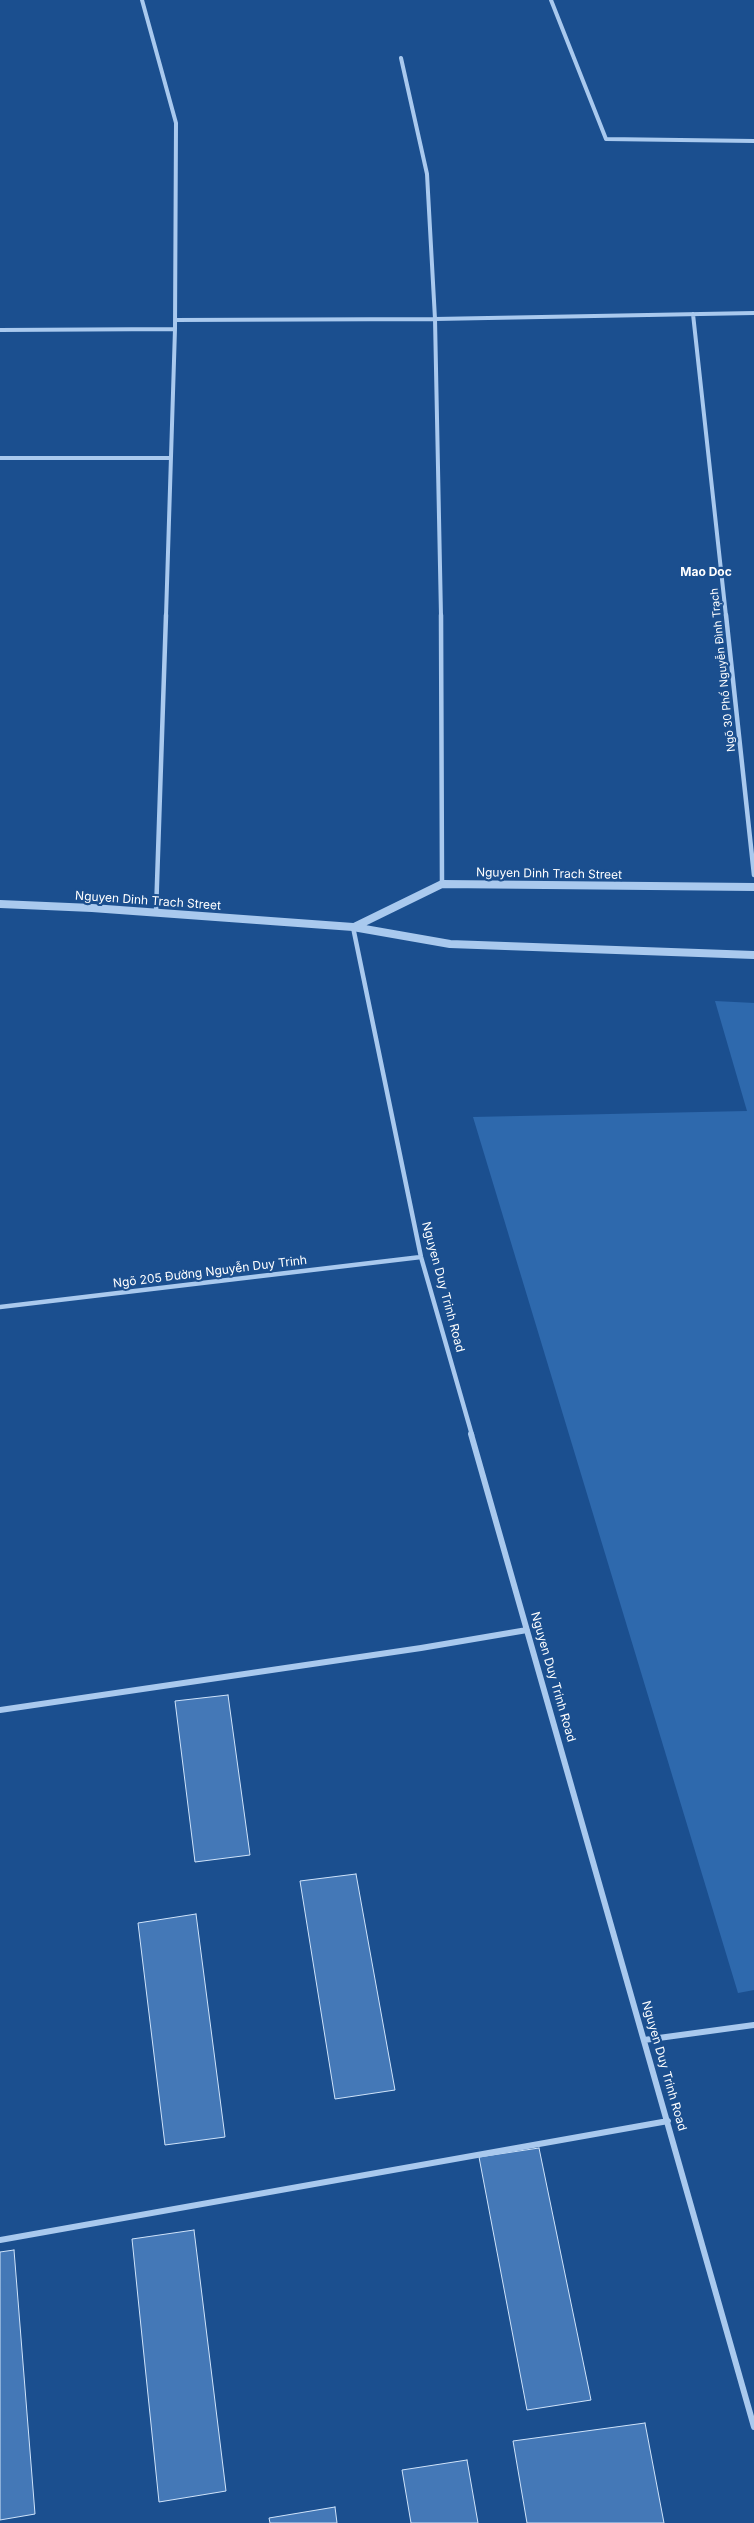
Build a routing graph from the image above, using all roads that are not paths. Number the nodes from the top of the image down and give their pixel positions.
1 (142, 0) edge
2 (551, 0) edge
3 (401, 58) dead end
4 (754, 141) edge
5 (754, 313) edge
6 (694, 314) junction
7 (435, 319) junction
8 (175, 320) junction
9 (175, 329) junction
10 (0, 330) edge
11 (0, 458) edge
12 (171, 458) junction
13 (754, 875) edge
14 (442, 884) junction
15 (754, 887) edge
16 (0, 904) edge
17 (156, 913) junction
18 (354, 927) junction
19 (754, 955) edge
20 (422, 1257) junction
21 (0, 1307) edge
22 (527, 1630) junction
23 (0, 1710) edge
24 (754, 2025) edge
25 (644, 2040) junction
26 (668, 2121) junction
27 (0, 2240) edge
28 (754, 2427) edge

1 - 8 street
2 - 4 street
3 - 7 street
5 - 6 street
6 - 7 street
6 - 13 street, Ngõ 30 Phố Nguyễn Đình Trạch
7 - 8 street
7 - 14 street
8 - 9 street
9 - 10 street
9 - 12 street
11 - 12 street
12 - 17 street
14 - 15 street, Nguyen Dinh Trach Street
14 - 18 street, Nguyen Dinh Trach Street
16 - 17 street, Nguyen Dinh Trach Street
17 - 18 street, Nguyen Dinh Trach Street
18 - 19 street, Nguyen Dinh Trach Street
18 - 20 street, Nguyen Duy Trinh Road
20 - 21 street, Ngõ 205 Đường Nguyễn Duy Trinh
20 - 22 street, Nguyen Duy Trinh Road
22 - 23 street
22 - 25 street, Nguyen Duy Trinh Road
24 - 25 street
25 - 26 street, Nguyen Duy Trinh Road
26 - 27 street
26 - 28 street, Nguyen Duy Trinh Road

